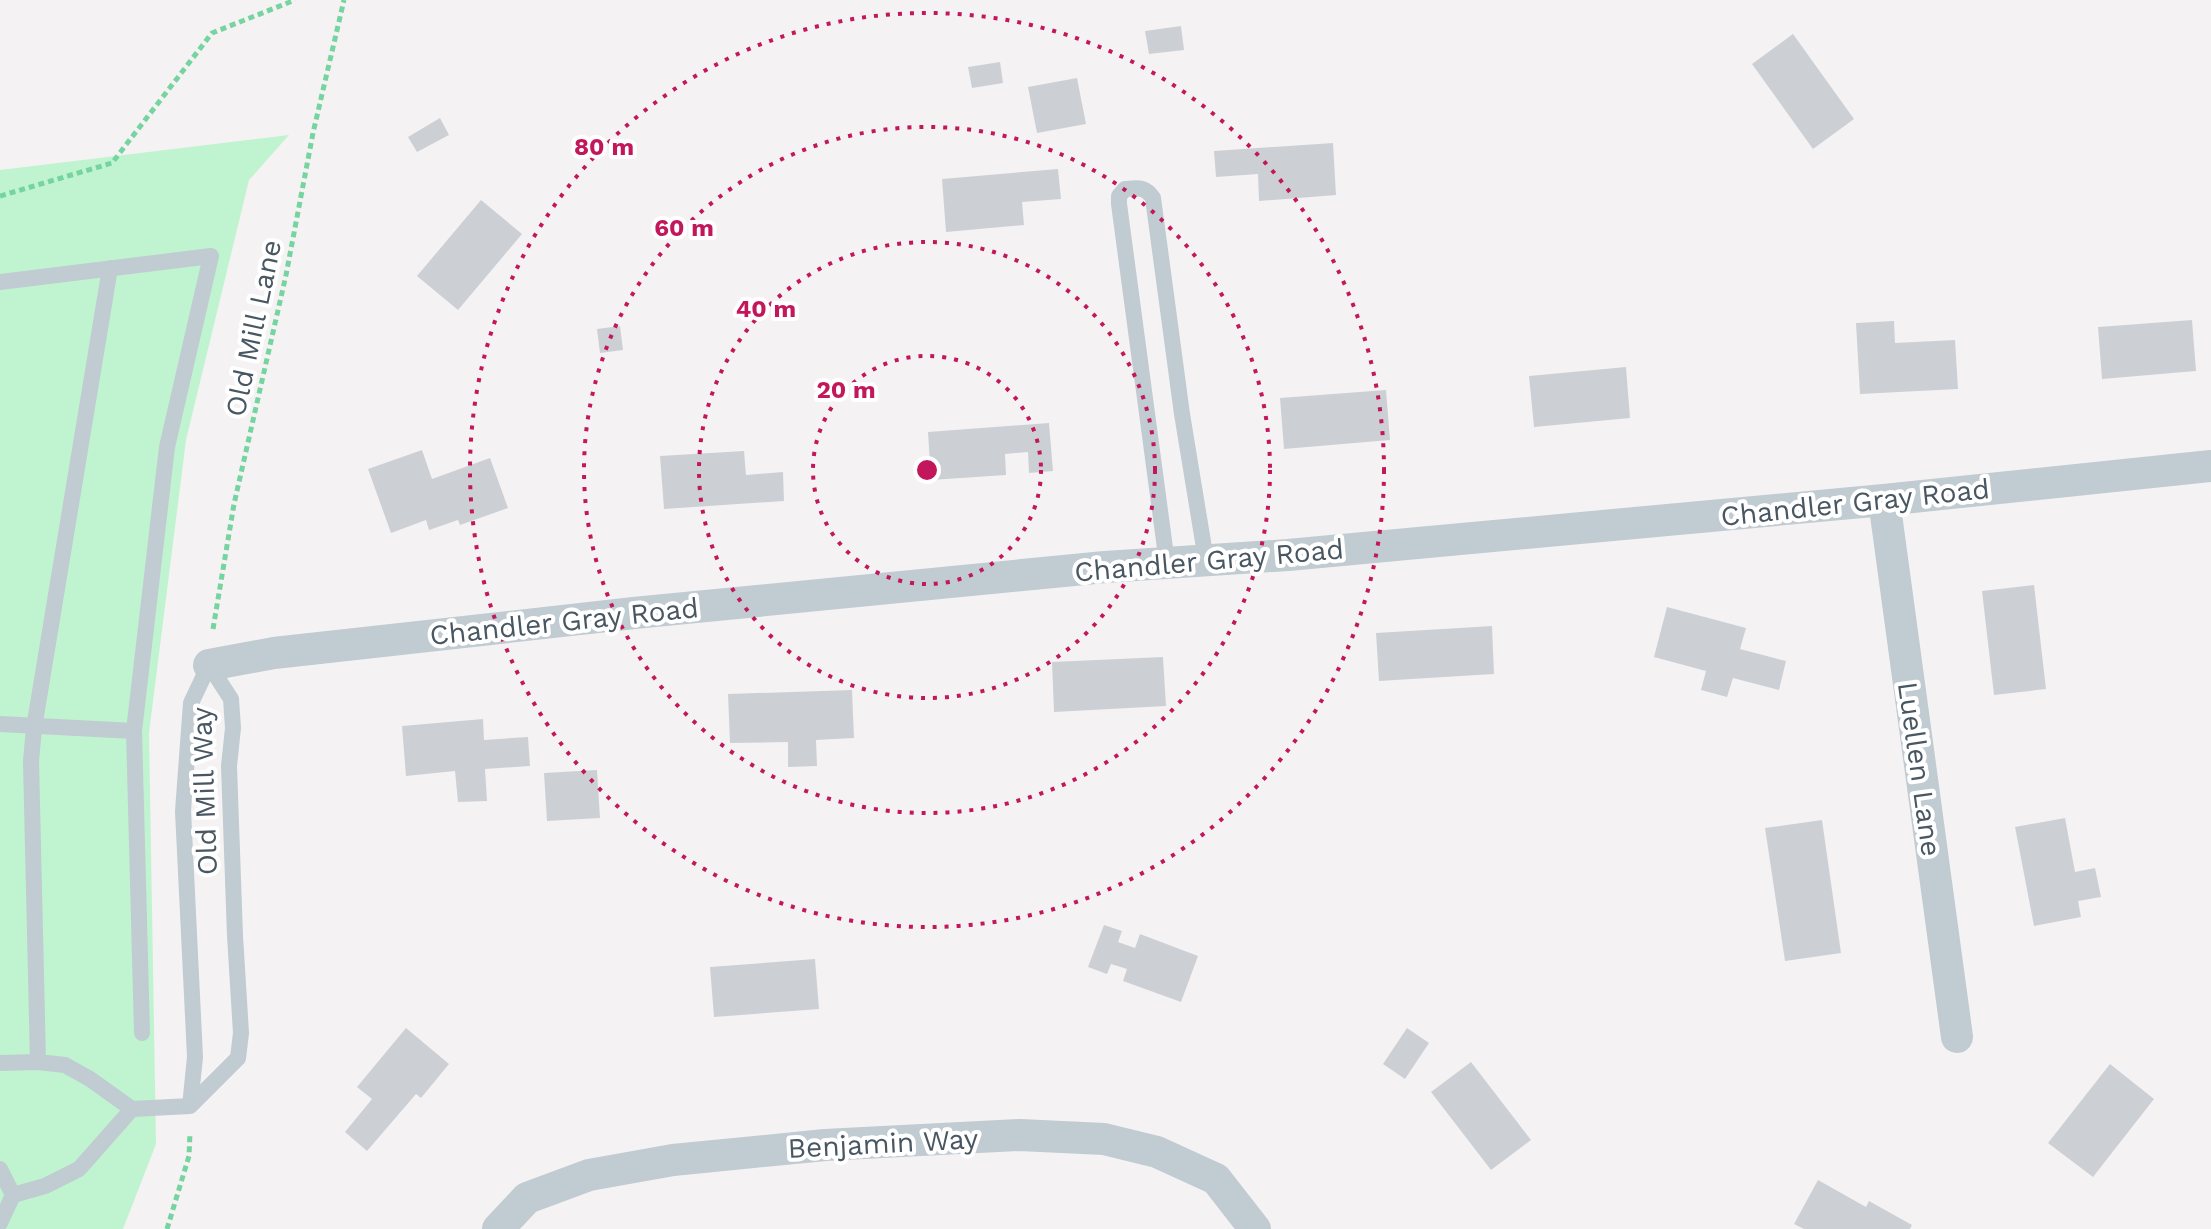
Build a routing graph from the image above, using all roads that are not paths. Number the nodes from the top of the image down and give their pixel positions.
1 (110, 268) junction
2 (0, 282) edge
3 (2211, 466) edge
4 (1884, 500) junction
5 (1206, 560) junction
6 (1167, 563) junction
7 (209, 665) junction
8 (0, 724) edge
9 (34, 728) junction
10 (134, 731) junction
11 (142, 1033) dead end
12 (1957, 1037) dead end
13 (38, 1062) junction
14 (0, 1063) edge
15 (190, 1106) junction
16 (132, 1109) junction
17 (0, 1169) edge
18 (13, 1195) junction
19 (0, 1223) edge
20 (498, 1229) edge
21 (1255, 1229) edge

1 - 2 lane
1 - 9 lane
1 - 10 lane
3 - 4 street, Chandler Gray Road
4 - 5 street, Chandler Gray Road
4 - 12 street, Luellen Lane
5 - 6 street, Chandler Gray Road
5 - 6 lane
6 - 7 street, Chandler Gray Road
7 - 15 lane, Old Mill Way
7 - 15 lane, Old Mill Way
8 - 9 lane
9 - 10 lane
9 - 13 lane
10 - 11 lane
13 - 14 lane
13 - 16 lane
15 - 16 lane
16 - 18 lane
17 - 18 lane
18 - 19 lane
20 - 21 street, Benjamin Way

